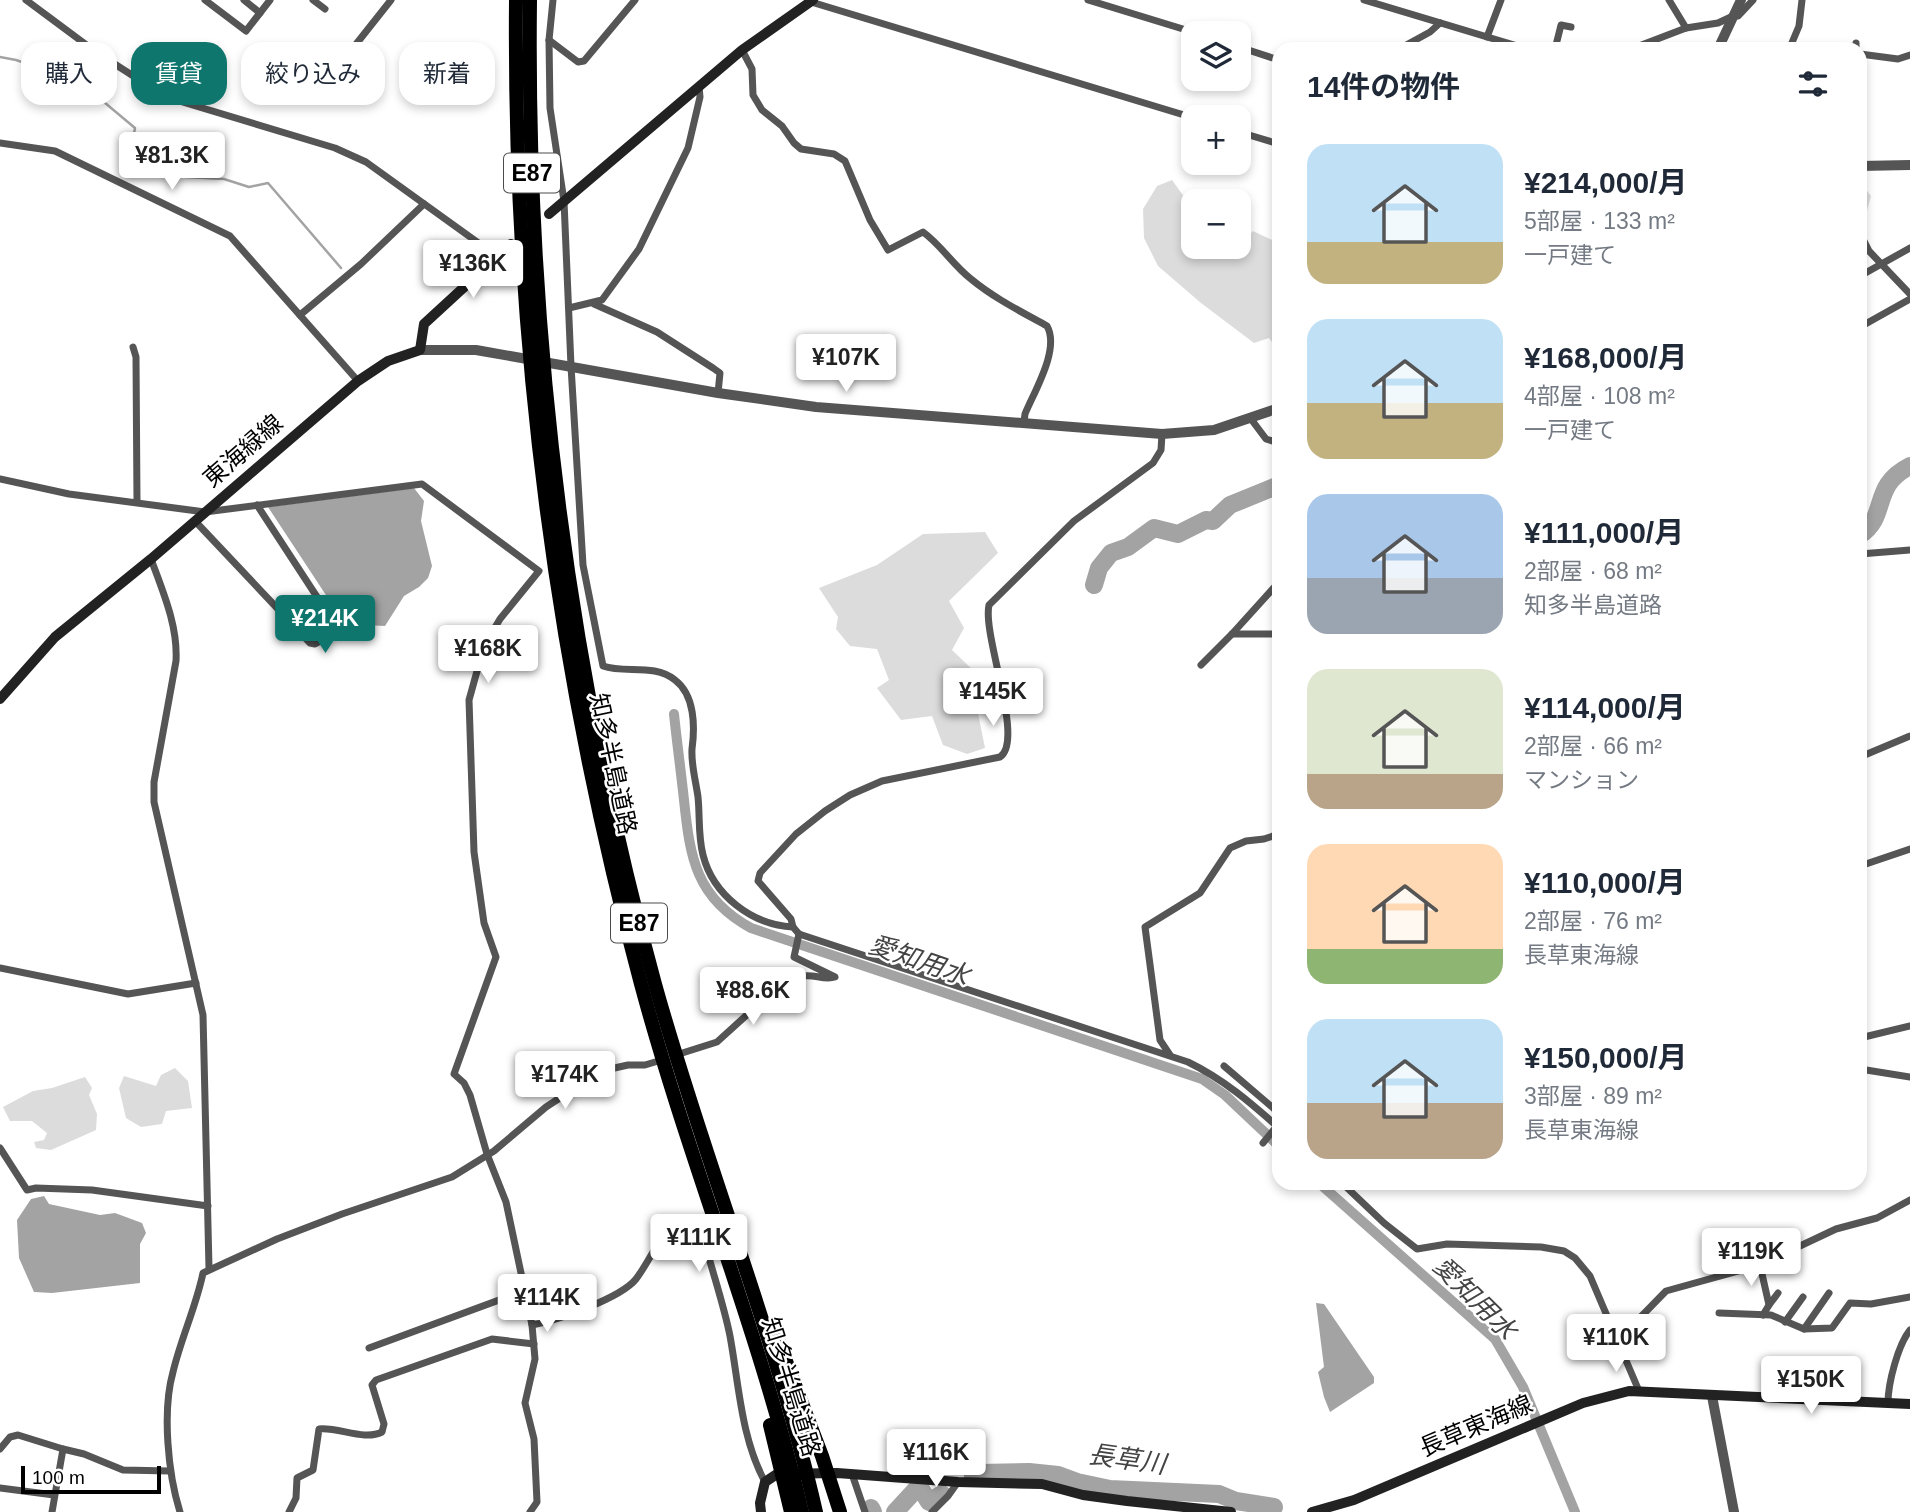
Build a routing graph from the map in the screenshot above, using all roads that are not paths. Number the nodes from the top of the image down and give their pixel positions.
1 (26, 0) edge
2 (205, 0) edge
3 (244, 0) edge
4 (270, 0) edge
5 (313, 0) edge
6 (391, 0) edge
7 (516, 0) edge
8 (530, 0) edge
9 (553, 0) edge
10 (635, 0) edge
11 (1088, 0) edge
12 (1364, 0) edge
13 (1501, 0) edge
14 (1670, 0) edge
15 (1741, 0) edge
16 (1753, 0) edge
17 (1802, 0) edge
18 (812, 1) edge
19 (1115, 4) edge
20 (325, 9) dead end
21 (260, 13) junction
22 (1733, 16) junction
23 (1440, 23) junction
24 (1571, 27) dead end
25 (1181, 28) edge
26 (1686, 28) junction
27 (1487, 37) junction
28 (549, 40) junction
29 (358, 42) edge
30 (1412, 42) edge
31 (1504, 42) edge
32 (1557, 42) edge
33 (1649, 42) edge
34 (1721, 42) edge
35 (1793, 42) edge
36 (743, 50) junction
37 (1251, 51) edge
38 (1867, 55) edge
39 (1909, 55) edge
40 (1272, 58) edge
41 (1910, 65) edge
42 (699, 86) junction
43 (1181, 114) edge
44 (1251, 136) edge
45 (1272, 142) edge
46 (0, 143) edge
47 (1910, 165) edge
48 (1867, 166) edge
49 (564, 201) junction
50 (424, 204) junction
51 (549, 214) dead end
52 (511, 244) dead end
53 (1867, 247) edge
54 (1910, 248) edge
55 (498, 257) junction
56 (1881, 264) junction
57 (1867, 272) edge
58 (1910, 294) edge
59 (1910, 299) edge
60 (594, 304) junction
61 (569, 309) junction
62 (300, 315) junction
63 (1867, 323) edge
64 (535, 345) junction
65 (133, 346) dead end
66 (420, 350) junction
67 (571, 366) junction
68 (537, 374) junction
69 (358, 381) junction
70 (718, 393) junction
71 (1272, 411) edge
72 (1251, 419) junction
73 (1024, 422) junction
74 (1162, 434) junction
75 (1272, 441) edge
76 (0, 479) edge
77 (137, 502) junction
78 (257, 505) junction
79 (205, 512) junction
80 (195, 521) junction
81 (1910, 550) edge
82 (1867, 553) edge
83 (151, 559) junction
84 (1272, 590) edge
85 (1232, 634) junction
86 (1272, 634) edge
87 (1201, 665) dead end
88 (0, 699) edge
89 (1910, 736) edge
90 (1867, 754) edge
91 (1272, 836) edge
92 (1910, 849) edge
93 (1867, 864) edge
94 (793, 927) junction
95 (799, 934) junction
96 (0, 968) edge
97 (196, 983) junction
98 (1910, 1026) edge
99 (1867, 1036) edge
100 (1170, 1055) junction
101 (1224, 1066) dead end
102 (1867, 1070) edge
103 (1910, 1077) edge
104 (1272, 1107) edge
105 (1272, 1122) edge
106 (1272, 1133) edge
107 (1262, 1143) dead end
108 (0, 1148) edge
109 (487, 1154) junction
110 (1349, 1190) edge
111 (1910, 1200) edge
112 (208, 1206) junction
113 (743, 1262) junction
114 (1760, 1265) junction
115 (209, 1268) junction
116 (1778, 1293) dead end
117 (1829, 1293) dead end
118 (525, 1294) junction
119 (1803, 1297) dead end
120 (1910, 1297) edge
121 (1769, 1305) junction
122 (1719, 1313) dead end
123 (1763, 1315) junction
124 (1786, 1322) junction
125 (532, 1325) junction
126 (1804, 1329) junction
127 (1910, 1332) edge
128 (534, 1344) junction
129 (1619, 1346) junction
130 (369, 1348) dead end
131 (1639, 1391) junction
132 (1712, 1396) junction
133 (1888, 1403) junction
134 (1910, 1404) edge
135 (0, 1449) edge
136 (62, 1450) junction
137 (789, 1455) junction
138 (170, 1472) junction
139 (852, 1474) junction
140 (765, 1482) junction
141 (958, 1482) junction
142 (796, 1484) junction
143 (0, 1488) edge
144 (54, 1495) junction
145 (1165, 1509) edge
146 (52, 1512) edge
147 (180, 1512) edge
148 (289, 1512) edge
149 (530, 1512) edge
150 (761, 1512) edge
151 (791, 1512) edge
152 (802, 1512) edge
153 (816, 1512) edge
154 (840, 1512) edge
155 (865, 1512) edge
156 (932, 1512) edge
157 (1231, 1512) edge
158 (1312, 1512) edge
159 (1734, 1512) edge

1 - 50 street
2 - 21 street
3 - 21 street
4 - 21 street
5 - 20 street
6 - 29 street
7 - 64 highway, 知多半島道路 / E87
8 - 64 highway, 知多半島道路 / E87
9 - 28 street
10 - 28 street
11 - 19 street
12 - 23 street
13 - 27 street
14 - 26 street
15 - 22 street
16 - 22 street
17 - 35 street
18 - 36 main road
18 - 43 street
19 - 25 street
22 - 26 street
22 - 34 street
23 - 27 street
23 - 30 street
24 - 32 street
26 - 33 street
27 - 31 street
28 - 49 street
36 - 42 main road
36 - 73 street
37 - 40 street
38 - 39 street
39 - 41 street
42 - 49 main road
42 - 60 street
44 - 45 street
46 - 62 street
47 - 48 street
49 - 51 main road
49 - 61 street
50 - 55 street
50 - 62 street
52 - 55 main road
53 - 56 street
54 - 56 street
55 - 66 main road
56 - 57 street
56 - 58 street
59 - 63 street
60 - 61 street
60 - 70 street
61 - 67 street
62 - 69 street
64 - 68 highway, 知多半島道路 / E87
65 - 77 street
66 - 67 street
66 - 69 main road, 東海緑線
67 - 70 street
67 - 94 street
68 - 113 highway, 知多半島道路 / E87
68 - 137 highway, 知多半島道路 / E87
69 - 79 main road, 東海緑線
70 - 73 street
71 - 72 street
72 - 74 street
72 - 75 street
73 - 74 street
74 - 94 street
76 - 77 street
77 - 79 street
78 - 79 street
78 - 80 street
78 - 109 street
79 - 80 main road, 東海緑線
80 - 83 main road, 東海緑線
81 - 82 street
83 - 88 main road, 東海緑線
83 - 97 street
84 - 85 street
85 - 86 street
85 - 87 street
89 - 90 street
91 - 100 street
92 - 93 street
94 - 95 street
95 - 100 street
95 - 109 street
96 - 97 street
97 - 112 street
98 - 99 street
100 - 105 street
101 - 104 street
102 - 103 street
106 - 107 street
108 - 112 street
109 - 115 street
109 - 118 street
110 - 129 street
111 - 114 street
112 - 115 street
113 - 137 highway, 知多半島道路 / E87
113 - 154 highway
114 - 121 street
114 - 129 street
115 - 138 street
116 - 121 street
117 - 126 street
118 - 125 street
118 - 130 street
119 - 124 street
120 - 126 street
121 - 123 street
122 - 123 street
123 - 124 street
124 - 126 street
125 - 128 street
125 - 140 street
127 - 133 street
128 - 148 street
128 - 149 street
129 - 131 street
131 - 132 main road, 長草東海線
131 - 158 main road, 長草東海線
132 - 133 main road, 長草東海線
132 - 159 street
133 - 134 main road, 長草東海線
135 - 136 street
136 - 138 street
136 - 144 street
137 - 142 highway, 知多半島道路 / E87
137 - 142 highway
138 - 147 street
139 - 140 main road
139 - 141 main road
139 - 155 street
140 - 150 main road
141 - 145 main road
141 - 156 street
142 - 151 highway
142 - 152 highway, 知多半島道路 / E87
142 - 153 highway, 知多半島道路 / E87
143 - 144 street
144 - 146 street
145 - 157 main road

